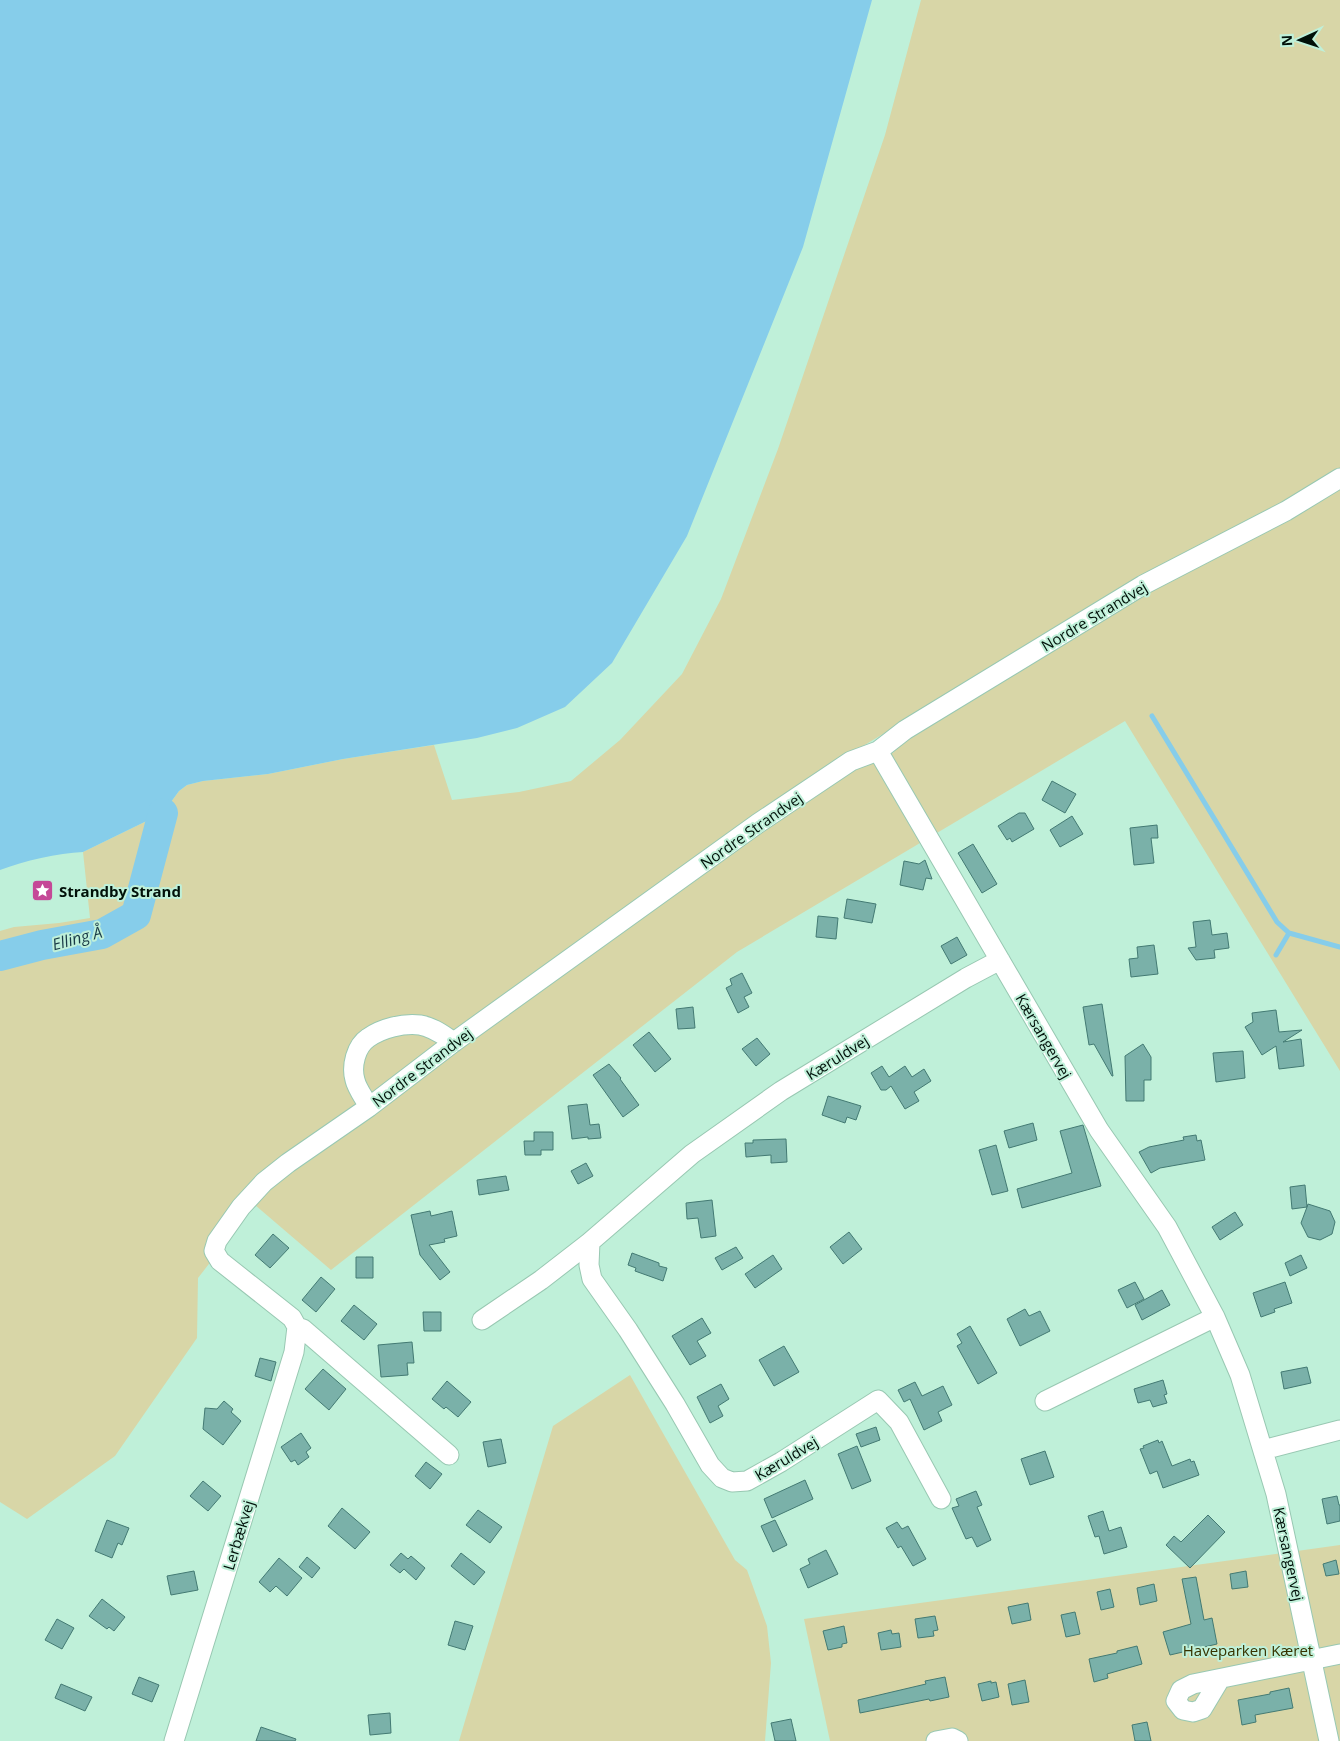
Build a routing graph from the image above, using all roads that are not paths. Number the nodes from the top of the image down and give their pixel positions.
1 (1340, 478) edge
2 (878, 751) junction
3 (1000, 960) junction
4 (454, 1042) junction
5 (369, 1107) junction
6 (590, 1242) junction
7 (1215, 1317) junction
8 (482, 1320) dead end
9 (297, 1328) junction
10 (1045, 1401) dead end
11 (1340, 1430) edge
12 (1263, 1450) junction
13 (450, 1455) dead end
14 (941, 1499) dead end
15 (1340, 1654) edge
16 (1312, 1660) junction
17 (1220, 1679) dead end
18 (174, 1741) edge
19 (936, 1741) edge
20 (958, 1741) edge
21 (1329, 1741) edge

1 - 2 street, Nordre Strandvej
2 - 3 street, Kærsangervej
2 - 4 street, Nordre Strandvej
3 - 6 street, Kæruldvej
3 - 7 street, Kærsangervej
4 - 5 street, Nordre Strandvej
4 - 5 street
5 - 9 street, Nordre Strandvej
6 - 8 street, Kæruldvej
6 - 14 street, Kæruldvej
7 - 10 street
7 - 12 street, Kærsangervej
9 - 13 street
9 - 18 street, Lerbækvej
11 - 12 street
12 - 16 street, Kærsangervej
15 - 16 street
16 - 17 street
16 - 21 street, Kærsangervej
19 - 20 street

